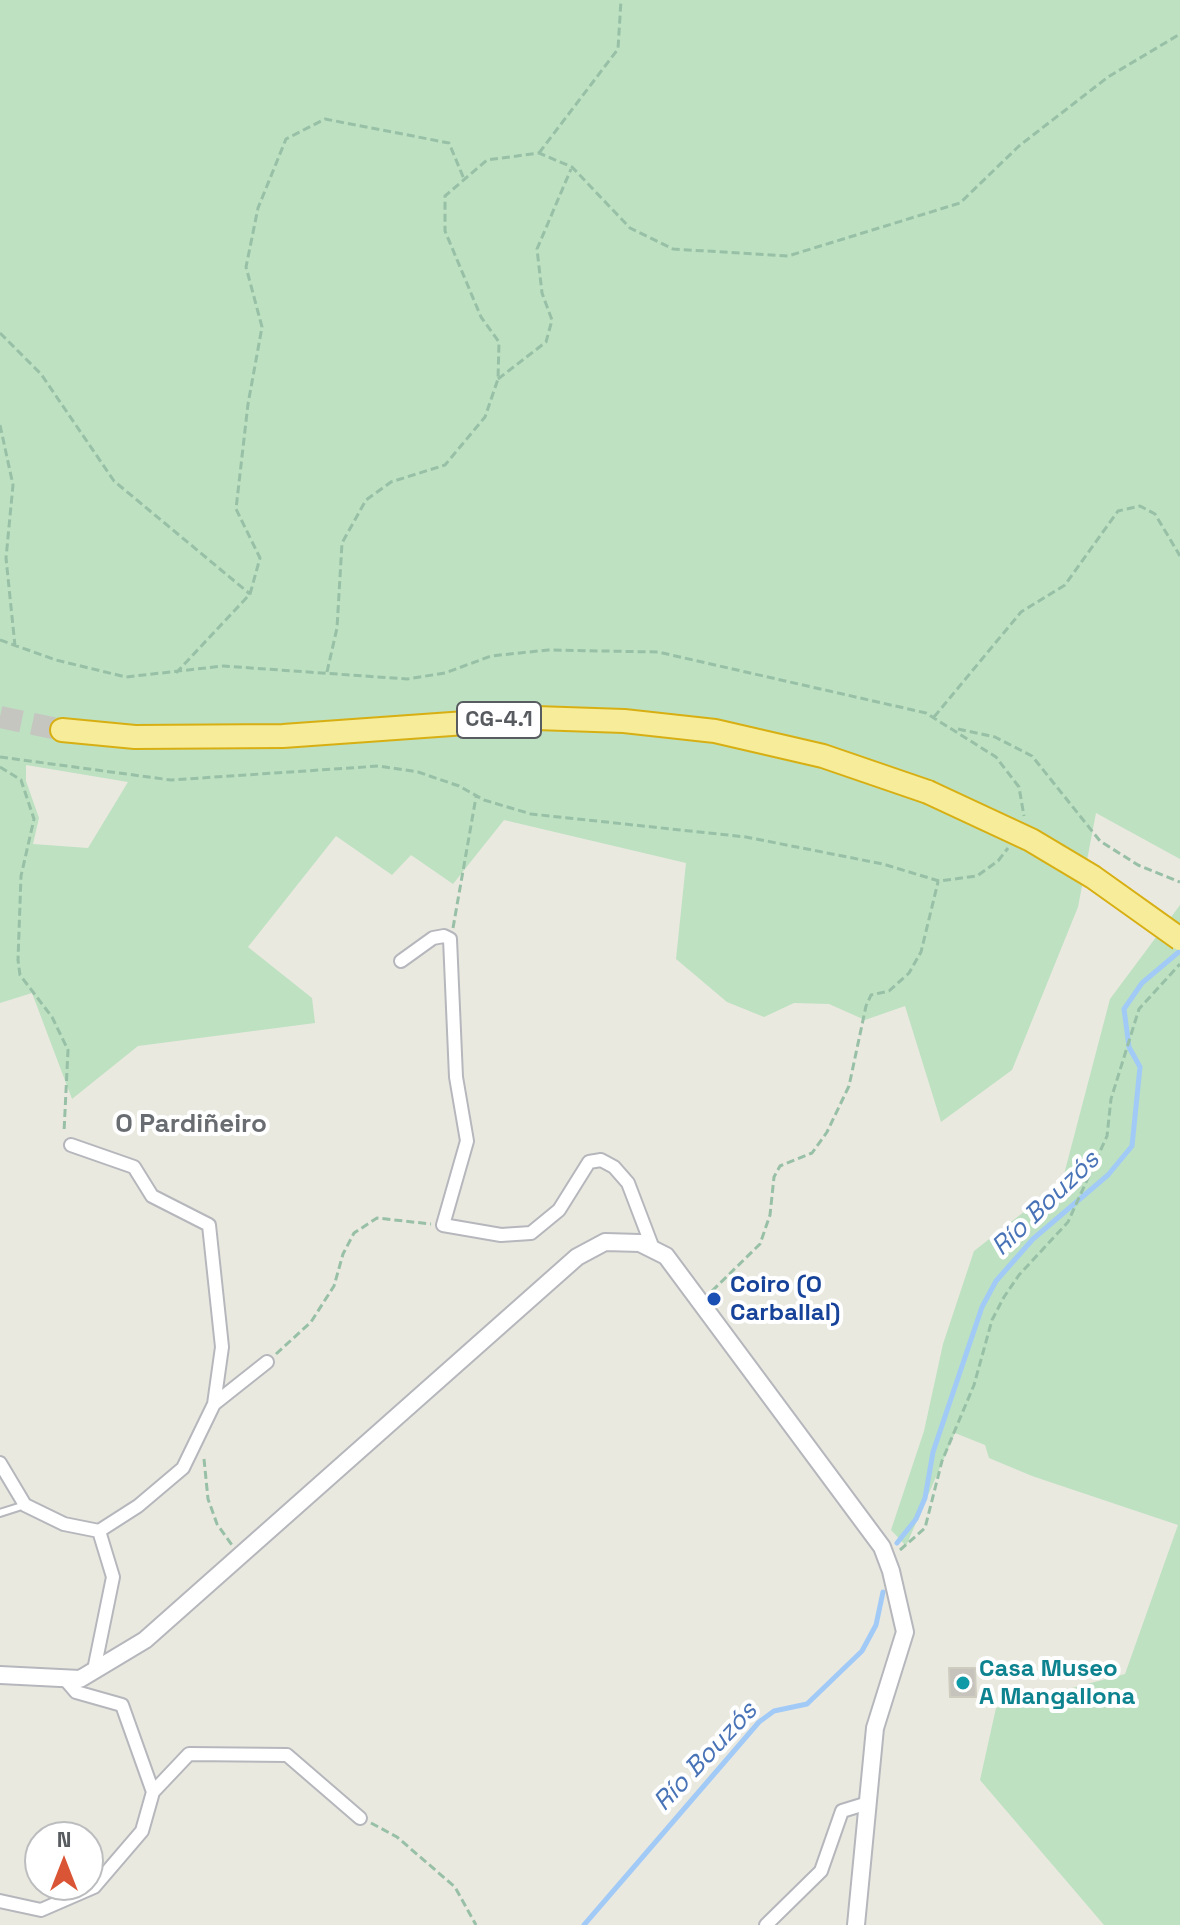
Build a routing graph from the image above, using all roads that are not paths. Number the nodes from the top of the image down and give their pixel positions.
1 (62, 730) tunnel mouth
2 (1180, 939) edge
3 (401, 961) dead end
4 (71, 1145) road end
5 (652, 1246) junction
6 (267, 1362) road end
7 (214, 1404) junction
8 (0, 1463) edge
9 (25, 1505) junction
10 (0, 1513) edge
11 (99, 1531) junction
12 (94, 1670) junction
13 (0, 1675) edge
14 (64, 1678) junction
15 (153, 1792) junction
16 (868, 1803) junction
17 (360, 1818) road end
18 (0, 1901) edge
19 (766, 1925) edge
20 (856, 1925) edge

1 - 2 highway, CG-4.1, bridge
3 - 5 street
4 - 7 street
5 - 12 street
5 - 16 street
6 - 7 street
7 - 11 street
8 - 9 street
9 - 10 lane
9 - 11 street
11 - 12 street
12 - 14 street
13 - 14 street
14 - 15 street
15 - 17 street
15 - 18 street
16 - 19 street
16 - 20 street

